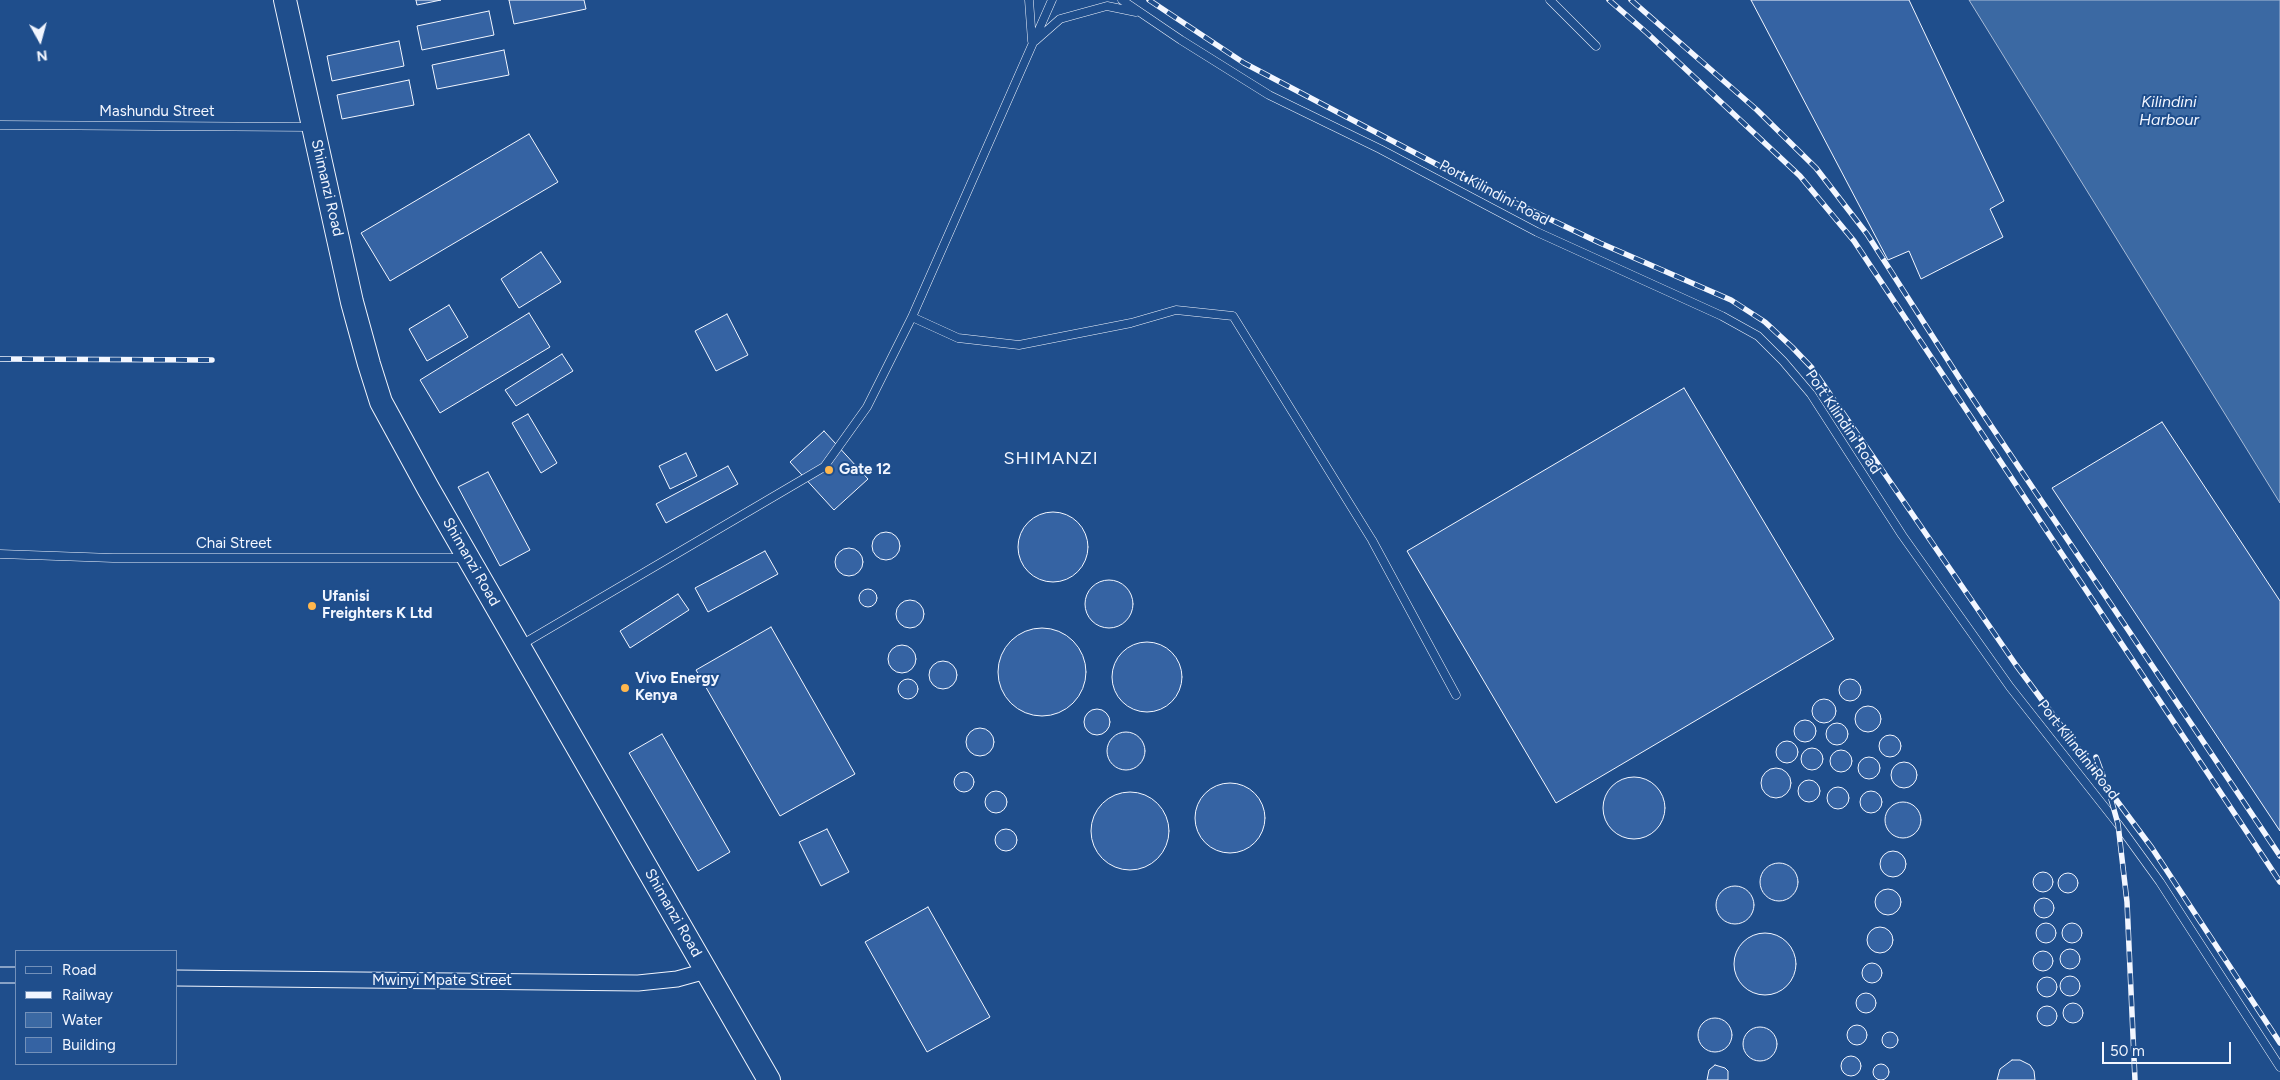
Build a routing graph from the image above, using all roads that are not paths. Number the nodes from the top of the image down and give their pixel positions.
1 (285, 0) edge
2 (1029, 0) edge
3 (1052, 0) edge
4 (1122, 0) edge
5 (1550, 0) edge
6 (1140, 12) junction
7 (1033, 43) junction
8 (1596, 46) dead end
9 (0, 126) edge
10 (313, 127) junction
11 (912, 317) junction
12 (0, 554) edge
13 (468, 558) junction
14 (519, 646) junction
15 (1456, 695) dead end
16 (706, 971) junction
17 (0, 975) edge
18 (15, 975) edge
19 (178, 978) edge
20 (2280, 1067) edge
21 (769, 1080) edge

1 - 10 main road, Shimanzi Road
2 - 7 lane
3 - 7 lane
4 - 6 lane, Port Kilindini Road
5 - 8 lane
6 - 7 lane
6 - 20 lane, Port Kilindini Road
7 - 11 lane
9 - 10 lane, Mashundu Street
10 - 13 main road, Shimanzi Road
11 - 14 lane
11 - 15 lane
12 - 13 lane, Chai Street
13 - 14 main road, Shimanzi Road
14 - 16 main road, Shimanzi Road
16 - 19 street, Mwinyi Mpate Street
16 - 21 main road, Shimanzi Road
17 - 18 street

